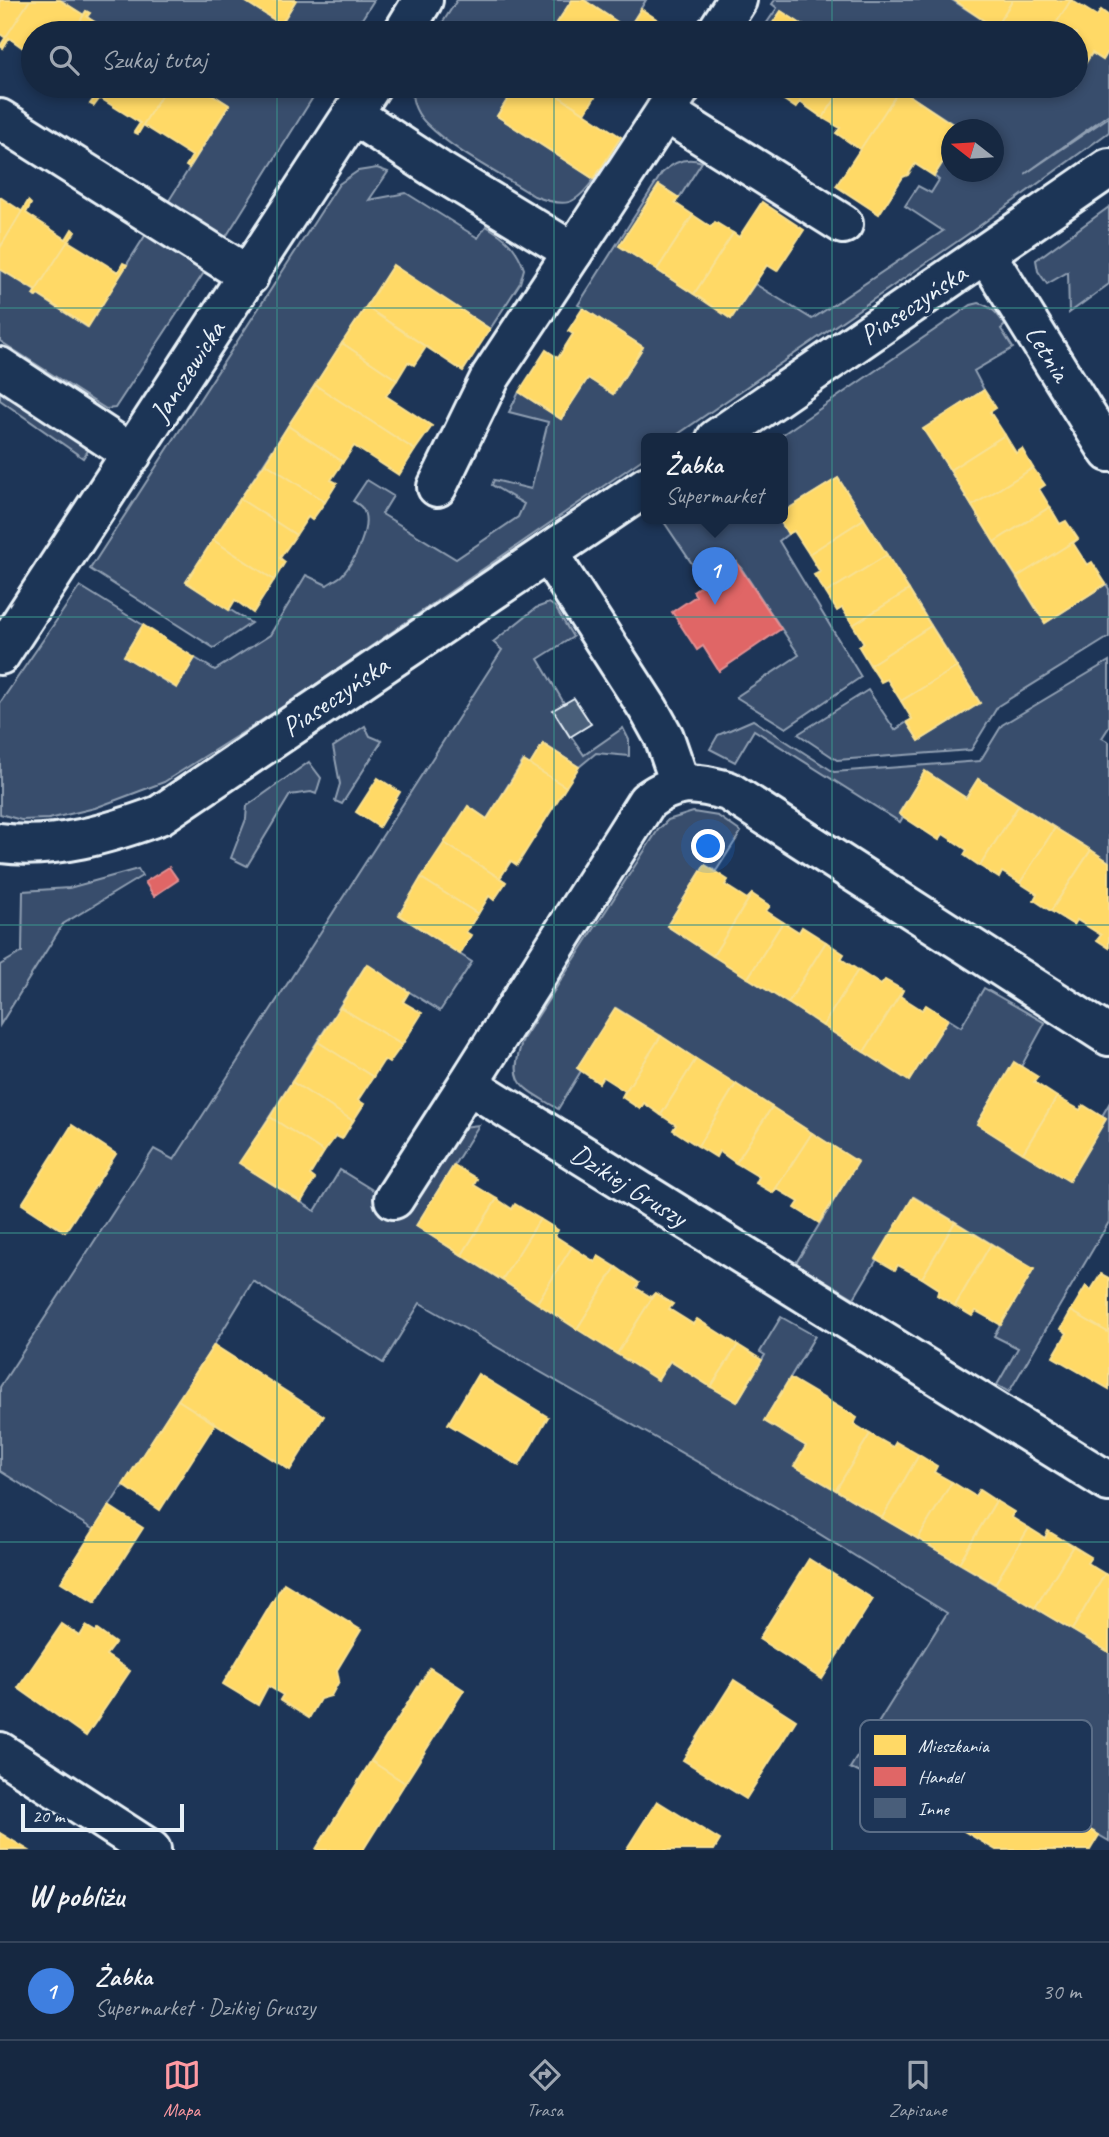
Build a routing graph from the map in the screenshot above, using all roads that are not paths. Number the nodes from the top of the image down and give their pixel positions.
1 (423, 0) edge
2 (737, 0) edge
3 (410, 21) edge
4 (724, 21) edge
5 (673, 99) edge
6 (363, 100) edge
7 (0, 119) edge
8 (1109, 168) edge
9 (843, 224) dead end
10 (573, 252) junction
11 (986, 254) junction
12 (248, 276) junction
13 (0, 367) edge
14 (725, 433) edge
15 (1109, 452) edge
16 (132, 454) junction
17 (437, 487) dead end
18 (641, 490) edge
19 (548, 553) junction
20 (0, 655) edge
21 (680, 783) junction
22 (0, 843) edge
23 (1109, 1036) edge
24 (468, 1084) junction
25 (394, 1199) dead end
26 (1109, 1482) edge
27 (0, 1752) edge
28 (150, 1850) edge

1 - 3 street
2 - 4 street
5 - 9 street
5 - 10 street
6 - 10 street
6 - 12 street, Janczewicka
7 - 12 street
8 - 11 street, Piaseczyńska
10 - 17 street
11 - 14 street, Piaseczyńska
11 - 15 street, Letnia
12 - 16 street, Janczewicka
13 - 16 street
16 - 20 street, Janczewicka
18 - 19 street, Piaseczyńska
19 - 21 street
19 - 22 street, Piaseczyńska
21 - 23 street
21 - 24 street
24 - 25 street
24 - 26 street, Dzikiej Gruszy
27 - 28 street

